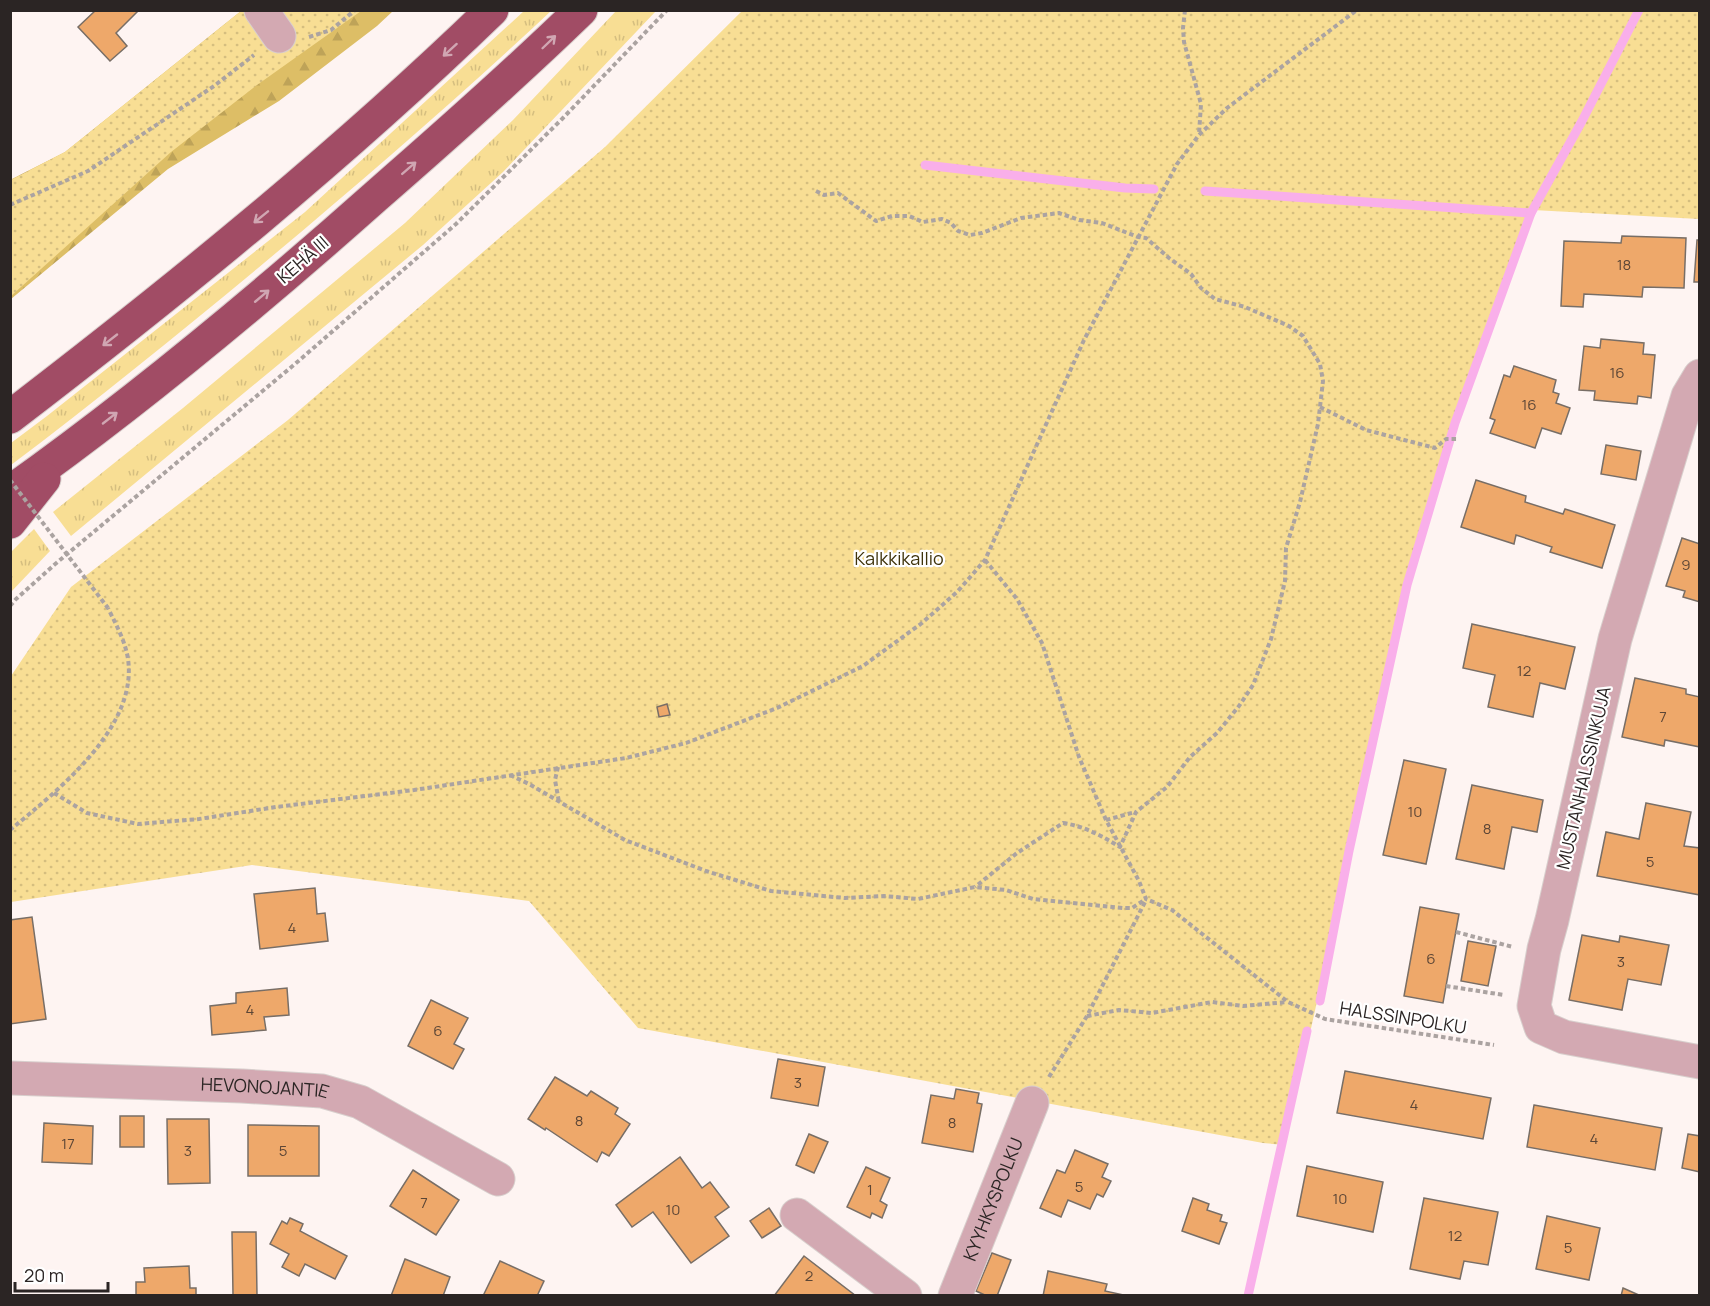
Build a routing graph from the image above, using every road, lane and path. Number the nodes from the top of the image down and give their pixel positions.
1 (355, 10) edge
2 (492, 10) edge
3 (581, 10) edge
4 (667, 10) edge
5 (1185, 10) edge
6 (1357, 10) edge
7 (270, 23) edge
8 (1199, 135) junction
9 (816, 191) dead end
10 (10, 205) edge
11 (1138, 237) junction
12 (1700, 376) edge
13 (1320, 407) junction
14 (10, 417) edge
15 (1458, 440) dead end
16 (64, 454) junction
17 (10, 480) edge
18 (10, 492) edge
19 (10, 522) edge
20 (985, 560) junction
21 (10, 606) edge
22 (558, 767) junction
23 (509, 774) junction
24 (54, 793) junction
25 (560, 801) junction
26 (1136, 812) junction
27 (1106, 820) junction
28 (10, 830) edge
29 (1120, 847) junction
30 (975, 887) junction
31 (1146, 899) junction
32 (1456, 932) dead end
33 (1544, 954) junction
34 (1446, 986) dead end
35 (1535, 1001) junction
36 (1288, 1002) junction
37 (1087, 1016) junction
38 (1494, 1046) dead end
39 (1700, 1062) edge
40 (10, 1078) edge
41 (1032, 1103) joint
42 (498, 1179) dead end
43 (797, 1215) dead end
44 (905, 1296) edge
45 (955, 1296) edge

1 - 7 path
2 -> 14 highway
16 -> 3 highway, KEHÄ III
4 - 21 path
5 - 8 path
6 - 8 path
7 - 10 path
8 - 11 path
9 - 11 path
11 - 13 path
11 - 20 path
12 - 33 street, MUSTANHALSSINKUJA
13 - 15 path
13 - 26 path
16 - 18 highway, KEHÄ III
16 - 19 highway
17 - 24 path, bridge
20 - 22 path
20 - 27 path
22 - 23 path
22 - 25 path
23 - 24 path
23 - 25 path
24 - 28 path
25 - 30 path
26 - 27 path
26 - 29 path
27 - 29 path
29 - 30 path
29 - 31 path
30 - 31 path
31 - 36 path, HALSSINPOLKU
31 - 37 path
32 - 33 path
33 - 35 street, MUSTANHALSSINKUJA
34 - 35 path
35 - 39 street, MUSTANHALSSINKUJA
36 - 37 path
36 - 38 path, HALSSINPOLKU
37 - 41 path
40 - 42 street, HEVONOJANTIE
41 - 45 street, KYYHKYSPOLKU
43 - 44 street

